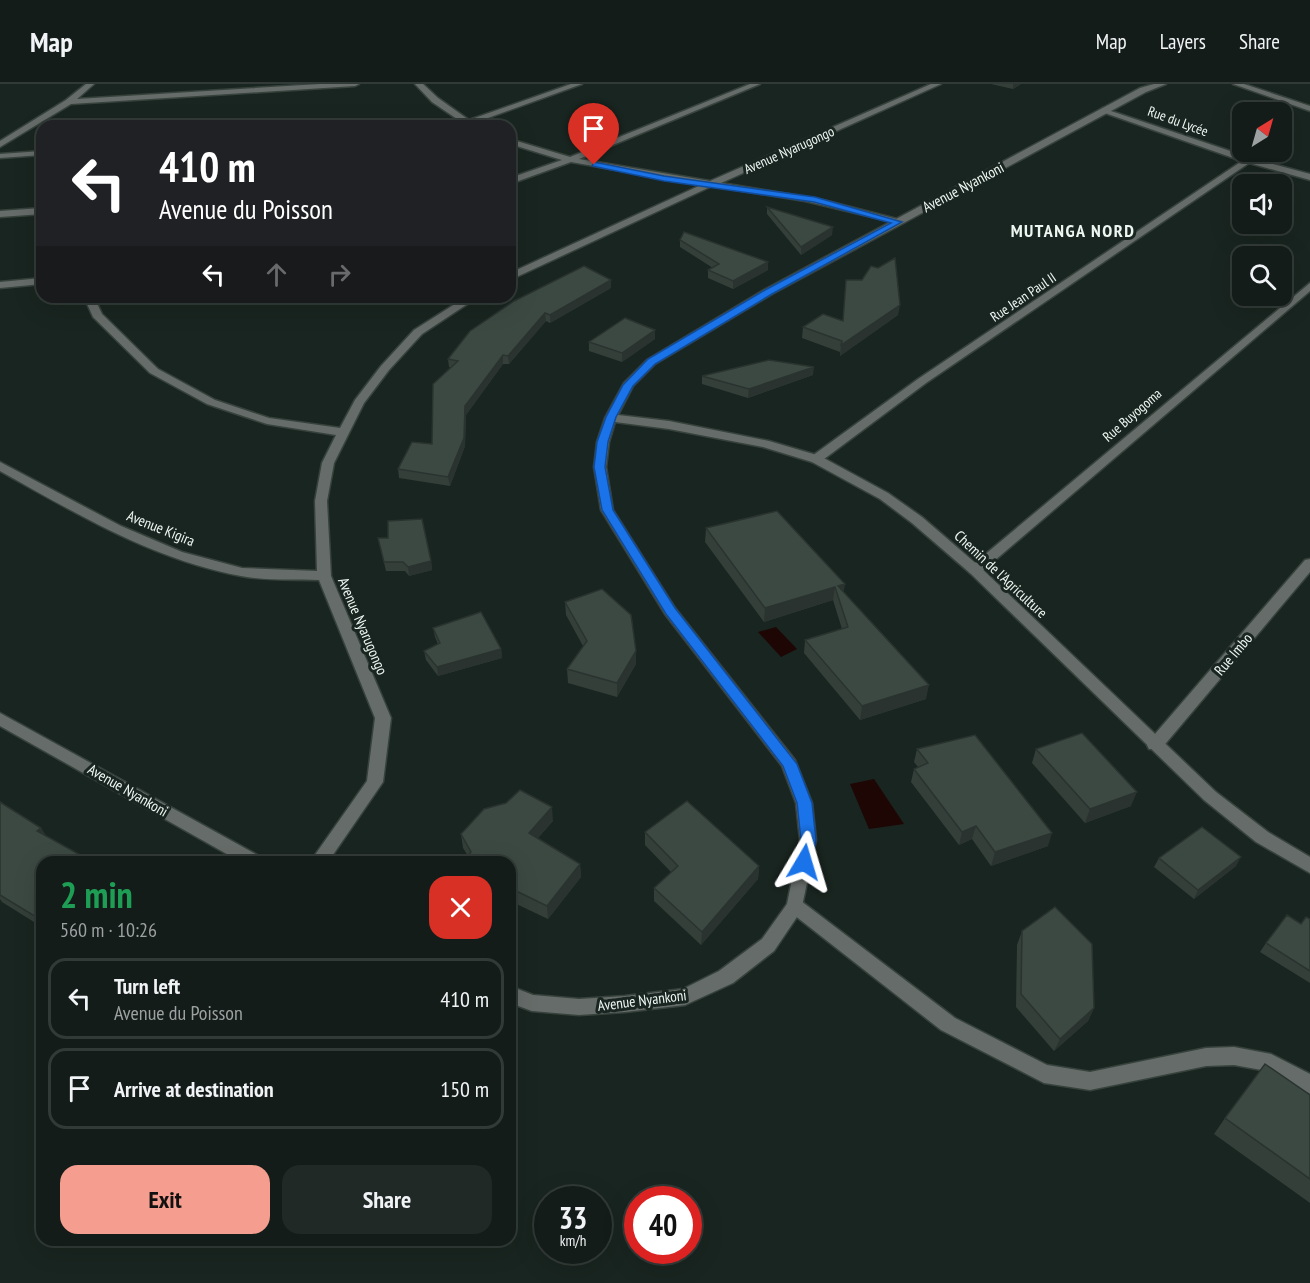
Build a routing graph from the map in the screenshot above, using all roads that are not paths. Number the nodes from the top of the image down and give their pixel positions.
1 (90, 84) edge
2 (355, 84) edge
3 (419, 84) edge
4 (578, 84) edge
5 (756, 84) edge
6 (938, 84) edge
7 (1162, 84) edge
8 (1238, 84) edge
9 (69, 102) junction
10 (1310, 109) edge
11 (1106, 110) junction
12 (40, 120) edge
13 (465, 120) edge
14 (484, 120) edge
15 (36, 123) edge
16 (516, 143) edge
17 (0, 145) edge
18 (36, 153) edge
19 (1232, 154) edge
20 (0, 156) edge
21 (572, 159) junction
22 (1245, 162) edge
23 (1255, 162) edge
24 (1310, 177) edge
25 (516, 179) edge
26 (710, 185) junction
27 (36, 211) edge
28 (0, 214) edge
29 (898, 222) junction
30 (516, 274) edge
31 (36, 282) edge
32 (0, 285) edge
33 (1310, 286) edge
34 (92, 303) edge
35 (464, 303) edge
36 (611, 417) junction
37 (342, 432) junction
38 (816, 459) junction
39 (0, 466) edge
40 (1310, 563) edge
41 (975, 570) junction
42 (324, 576) junction
43 (0, 718) edge
44 (1155, 745) junction
45 (244, 856) edge
46 (323, 856) edge
47 (1310, 866) edge
48 (795, 906) junction
49 (516, 996) edge
50 (1310, 1085) edge

1 - 9 street
2 - 9 street
3 - 13 street
4 - 14 street
5 - 21 street
6 - 26 street, Avenue Nyarugongo
7 - 11 street, Avenue Nyankoni
8 - 10 street
9 - 12 street
11 - 19 street, Rue du Lycée
11 - 29 street, Avenue Nyankoni
15 - 17 street
16 - 21 street
18 - 20 street
21 - 25 street
21 - 26 street
22 - 38 street, Rue Jean Paul II
23 - 24 street, Rue du Lycée
26 - 29 street
26 - 30 street, Avenue Nyarugongo
27 - 28 street
29 - 36 street, Avenue Nyankoni
31 - 32 street
33 - 41 street, Rue Buyogoma
34 - 37 street
35 - 37 street, Avenue Nyarugongo
36 - 38 street, Chemin de l'Agriculture
36 - 48 street, Avenue Nyankoni
37 - 42 street, Avenue Nyarugongo
38 - 41 street, Chemin de l'Agriculture
39 - 42 street, Avenue Kigira
40 - 44 street, Rue Imbo
41 - 44 street, Chemin de l'Agriculture
42 - 46 street, Avenue Nyarugongo
43 - 45 street, Avenue Nyankoni
44 - 47 street, Chemin de l'Agriculture
48 - 49 street, Avenue Nyankoni
48 - 50 street

